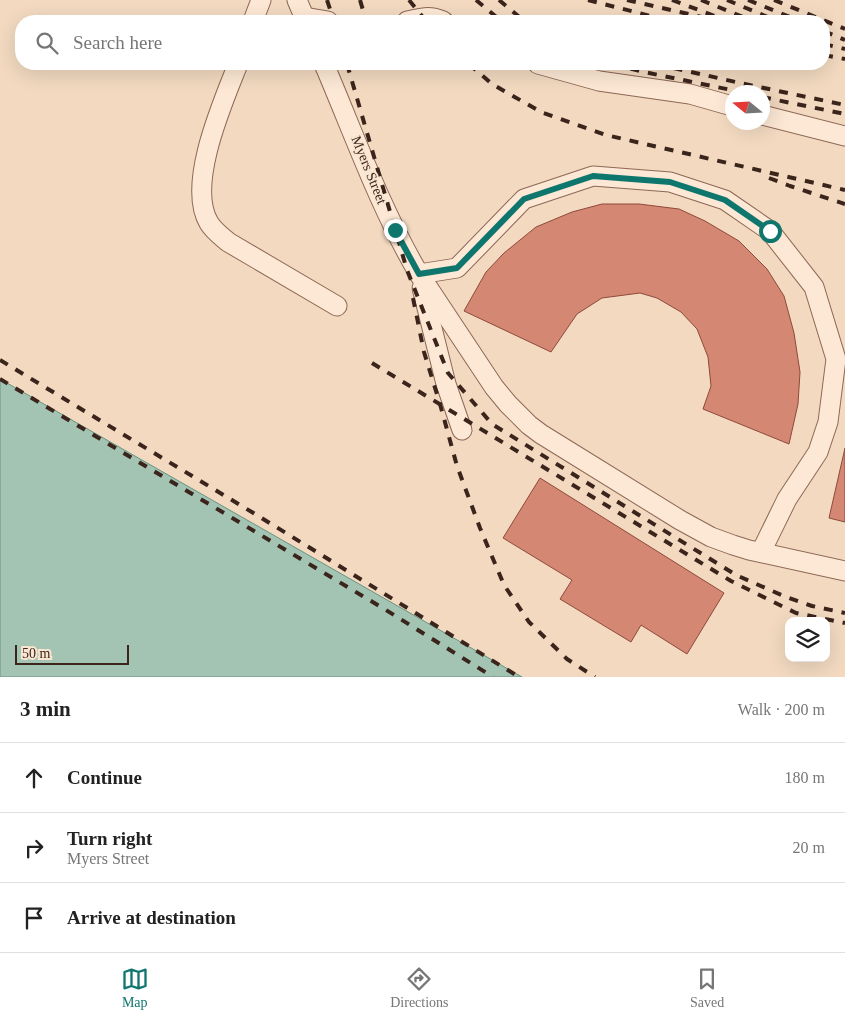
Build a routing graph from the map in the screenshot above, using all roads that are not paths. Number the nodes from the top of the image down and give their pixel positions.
1 (261, 0) edge
2 (255, 15) edge
3 (236, 70) edge
4 (327, 70) edge
5 (560, 70) edge
6 (725, 104) edge
7 (770, 116) edge
8 (845, 136) edge
9 (419, 274) junction
10 (337, 306) dead end
11 (841, 360) edge
12 (462, 430) dead end
13 (761, 552) junction
14 (845, 571) edge

1 - 2 street
3 - 10 street
4 - 9 street, Myers Street
5 - 6 street
7 - 8 street
9 - 11 street
9 - 12 street
9 - 13 street
11 - 13 street
13 - 14 street

